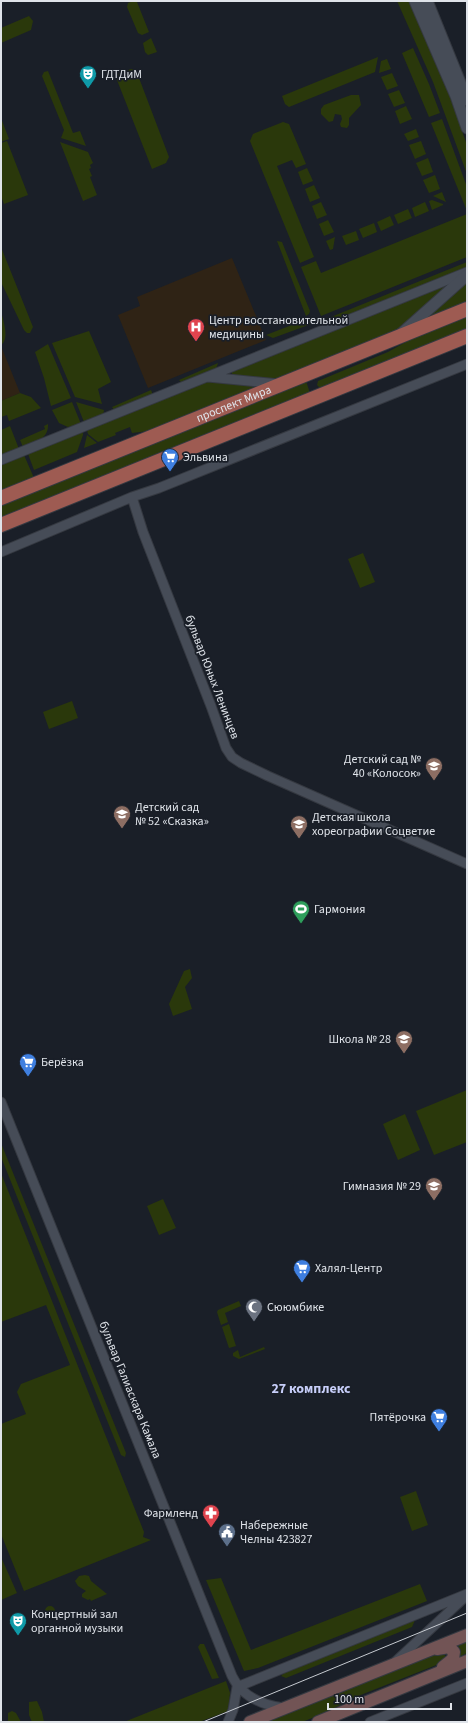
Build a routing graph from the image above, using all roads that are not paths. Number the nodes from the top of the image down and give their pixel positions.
1 (415, 1) edge
2 (426, 1) edge
3 (467, 100) edge
4 (467, 128) edge
5 (467, 272) edge
6 (467, 275) edge
7 (467, 309) edge
8 (467, 336) edge
9 (396, 338) junction
10 (467, 364) edge
11 (317, 370) junction
12 (206, 377) junction
13 (282, 384) junction
14 (326, 393) junction
15 (1, 460) edge
16 (132, 497) junction
17 (1, 498) edge
18 (1, 525) edge
19 (1, 552) edge
20 (467, 864) edge
21 (1, 1102) edge
22 (467, 1595) edge
23 (467, 1634) edge
24 (425, 1651) junction
25 (467, 1661) edge
26 (393, 1664) junction
27 (434, 1674) junction
28 (467, 1683) edge
29 (237, 1687) junction
30 (286, 1708) junction
31 (228, 1722) edge
32 (250, 1722) edge
33 (318, 1722) edge
34 (370, 1722) edge

1 - 4 street
2 - 3 street
5 - 12 street
6 - 9 street
7 - 9 main road, проспект Мира
8 - 14 main road, проспект Мира
9 - 11 main road, проспект Мира
10 - 16 street
11 - 13 main road, проспект Мира
11 - 14 main road
12 - 13 street
12 - 15 street
13 - 17 main road, проспект Мира
14 - 18 main road, проспект Мира
16 - 19 street
16 - 20 street, бульвар Юных Ленинцев
21 - 29 street, бульвар Галиаскара Камала
22 - 26 street
22 - 29 street
23 - 24 main road
24 - 26 main road
24 - 27 main road
25 - 27 main road
26 - 30 main road
27 - 33 main road
28 - 34 street
29 - 30 street
29 - 31 street
30 - 32 main road

